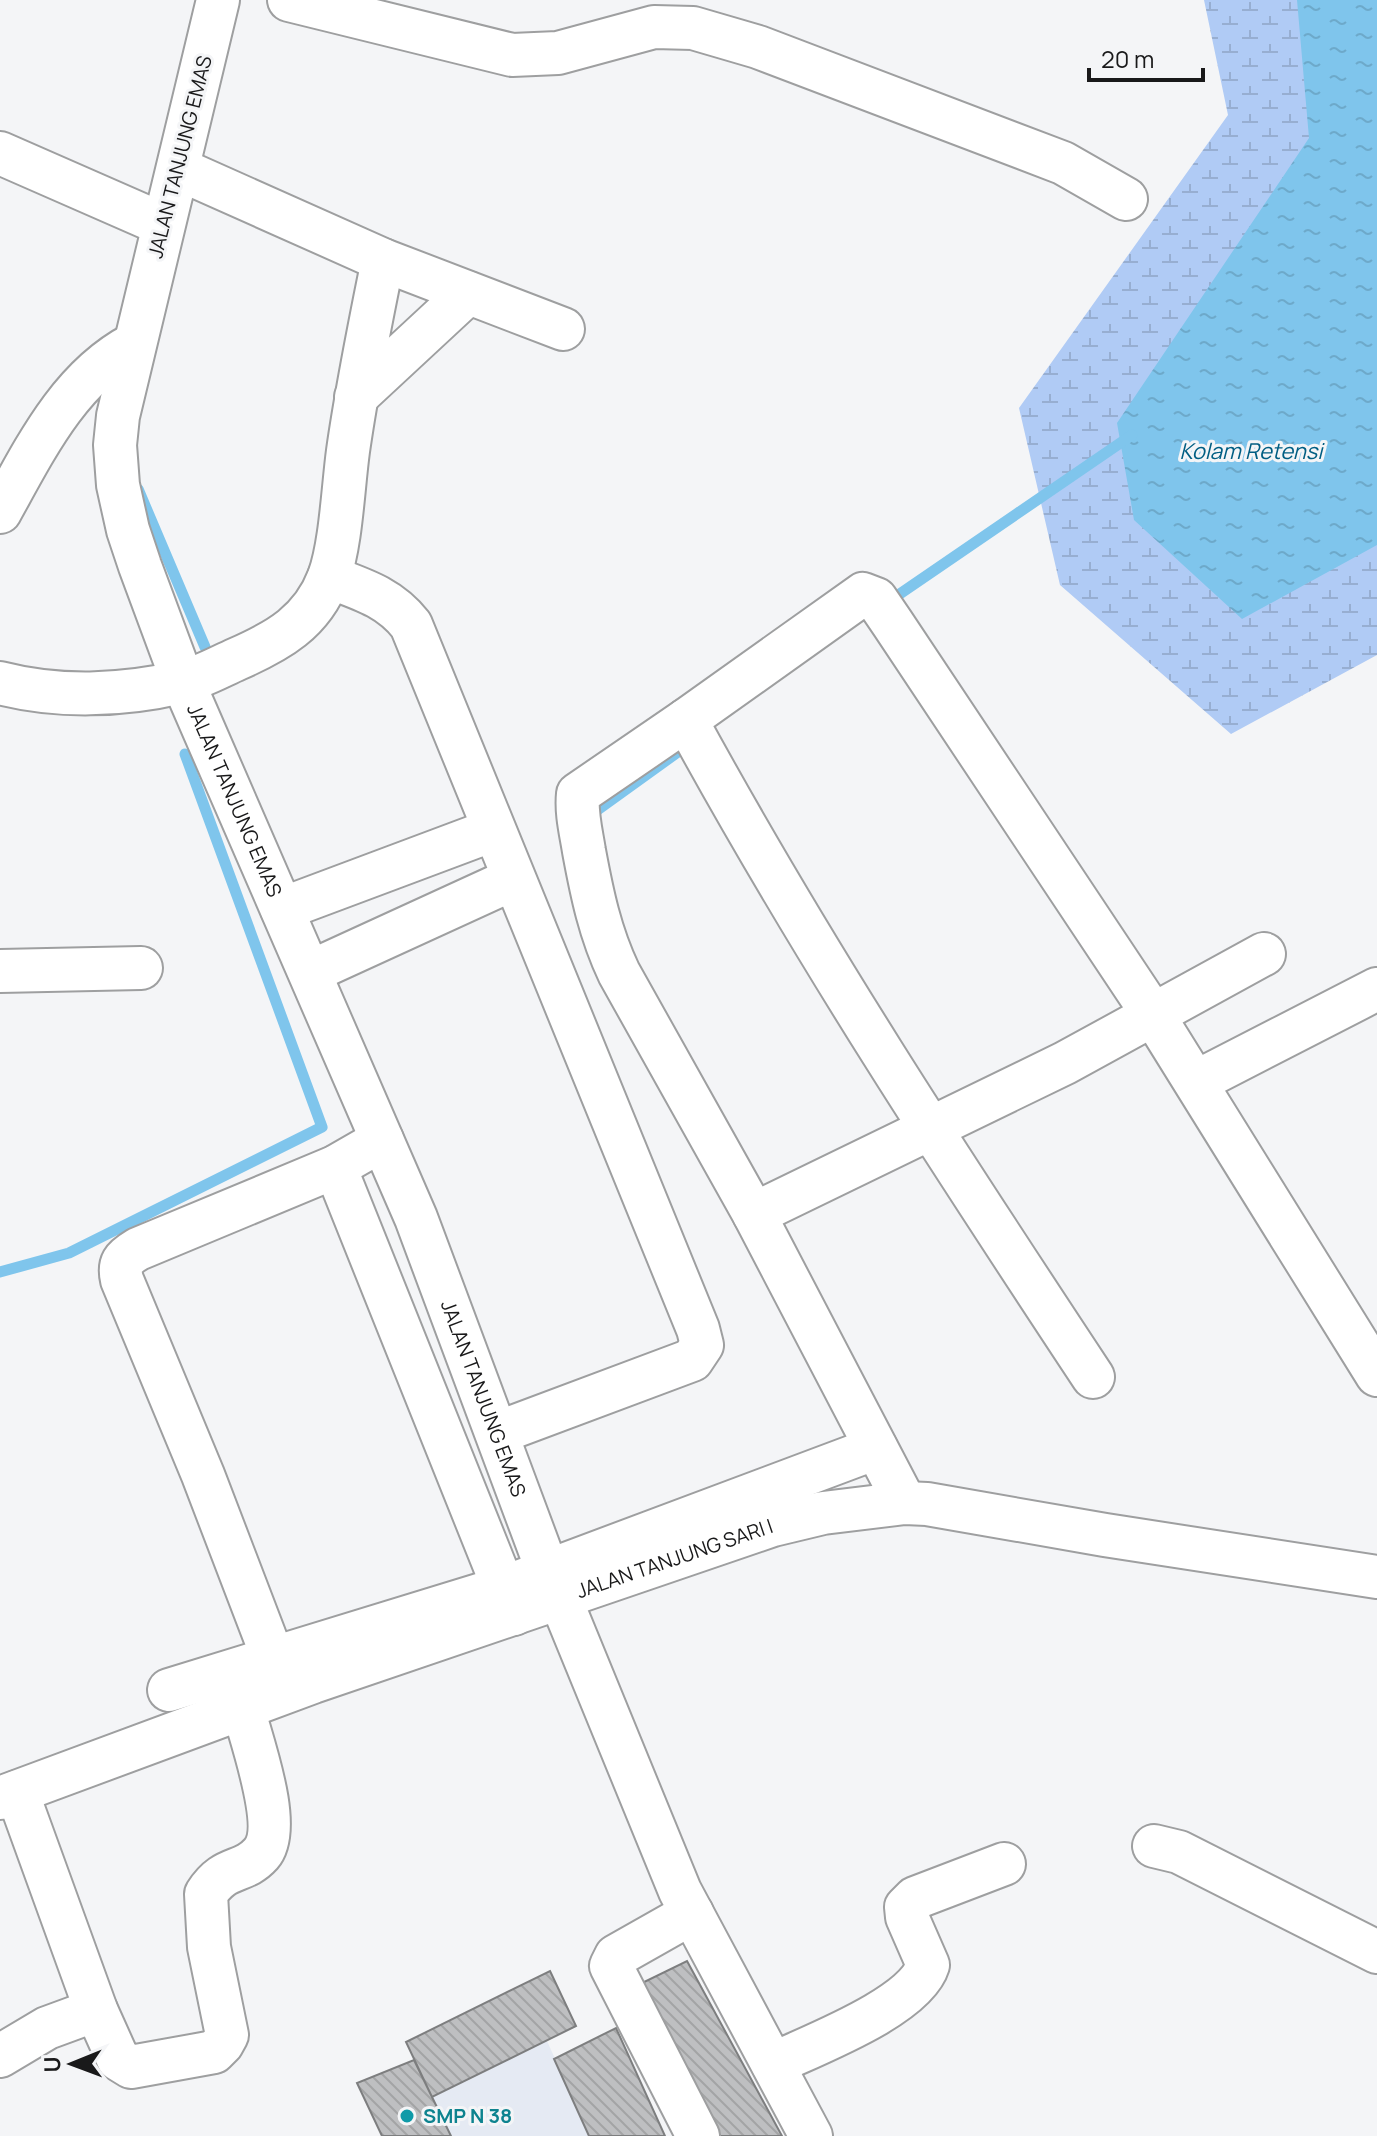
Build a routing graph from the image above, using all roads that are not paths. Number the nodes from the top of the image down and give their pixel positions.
1 (218, 0) edge
2 (289, 0) edge
3 (697, 14) edge
4 (0, 153) edge
5 (179, 169) junction
6 (1126, 199) dead end
7 (162, 224) junction
8 (383, 260) junction
9 (468, 293) junction
10 (563, 329) dead end
11 (134, 344) junction
12 (356, 397) junction
13 (0, 512) edge
14 (329, 577) junction
15 (183, 682) junction
16 (0, 683) edge
17 (694, 735) junction
18 (503, 853) junction
19 (296, 940) junction
20 (1264, 954) dead end
21 (141, 968) dead end
22 (0, 971) edge
23 (1377, 989) edge
24 (1152, 1013) junction
25 (1196, 1082) junction
26 (930, 1126) junction
27 (382, 1140) junction
28 (335, 1167) junction
29 (754, 1214) junction
30 (1377, 1375) edge
31 (1093, 1377) dead end
32 (497, 1433) junction
33 (876, 1448) junction
34 (905, 1503) junction
35 (1377, 1577) edge
36 (554, 1585) junction
37 (509, 1601) junction
38 (273, 1658) junction
39 (169, 1690) dead end
40 (243, 1708) junction
41 (9, 1795) edge
42 (1154, 1846) dead end
43 (1004, 1864) dead end
44 (692, 1913) junction
45 (1377, 1952) edge
46 (96, 2010) junction
47 (0, 2056) edge
48 (773, 2064) junction
49 (698, 2136) edge
50 (811, 2136) edge

1 - 5 street, JALAN TANJUNG EMAS
2 - 3 street
3 - 6 street
4 - 7 street
5 - 7 street, JALAN TANJUNG EMAS
5 - 8 street
7 - 11 street, JALAN TANJUNG EMAS
8 - 9 street
8 - 12 street
9 - 10 street
9 - 12 street
11 - 13 street
11 - 15 street, JALAN TANJUNG EMAS
12 - 14 street
14 - 15 street
14 - 18 street
15 - 16 street
15 - 19 street, JALAN TANJUNG EMAS
17 - 24 street
17 - 26 street
17 - 29 street
18 - 19 street
18 - 19 street
18 - 32 street
19 - 27 street, JALAN TANJUNG EMAS
20 - 24 street
21 - 22 street
23 - 25 street
24 - 25 street
24 - 26 street
25 - 30 street
26 - 29 street
26 - 31 street
27 - 28 street
27 - 32 street, JALAN TANJUNG EMAS
28 - 37 street
28 - 38 street
29 - 33 street
32 - 36 street, JALAN TANJUNG EMAS
33 - 34 street
33 - 36 street
34 - 35 street, JALAN TANJUNG SARI I
34 - 36 street, JALAN TANJUNG SARI I
36 - 37 street, JALAN TANJUNG SARI I
36 - 44 street, JALAN TANJUNG EMAS
37 - 38 street
37 - 40 street, JALAN TANJUNG SARI I
38 - 39 street
40 - 41 street, JALAN TANJUNG SARI I
40 - 46 street
41 - 46 street
42 - 45 street
43 - 48 street
44 - 48 street, JALAN TANJUNG EMAS
44 - 49 street
46 - 47 street
48 - 50 street, JALAN TANJUNG EMAS

